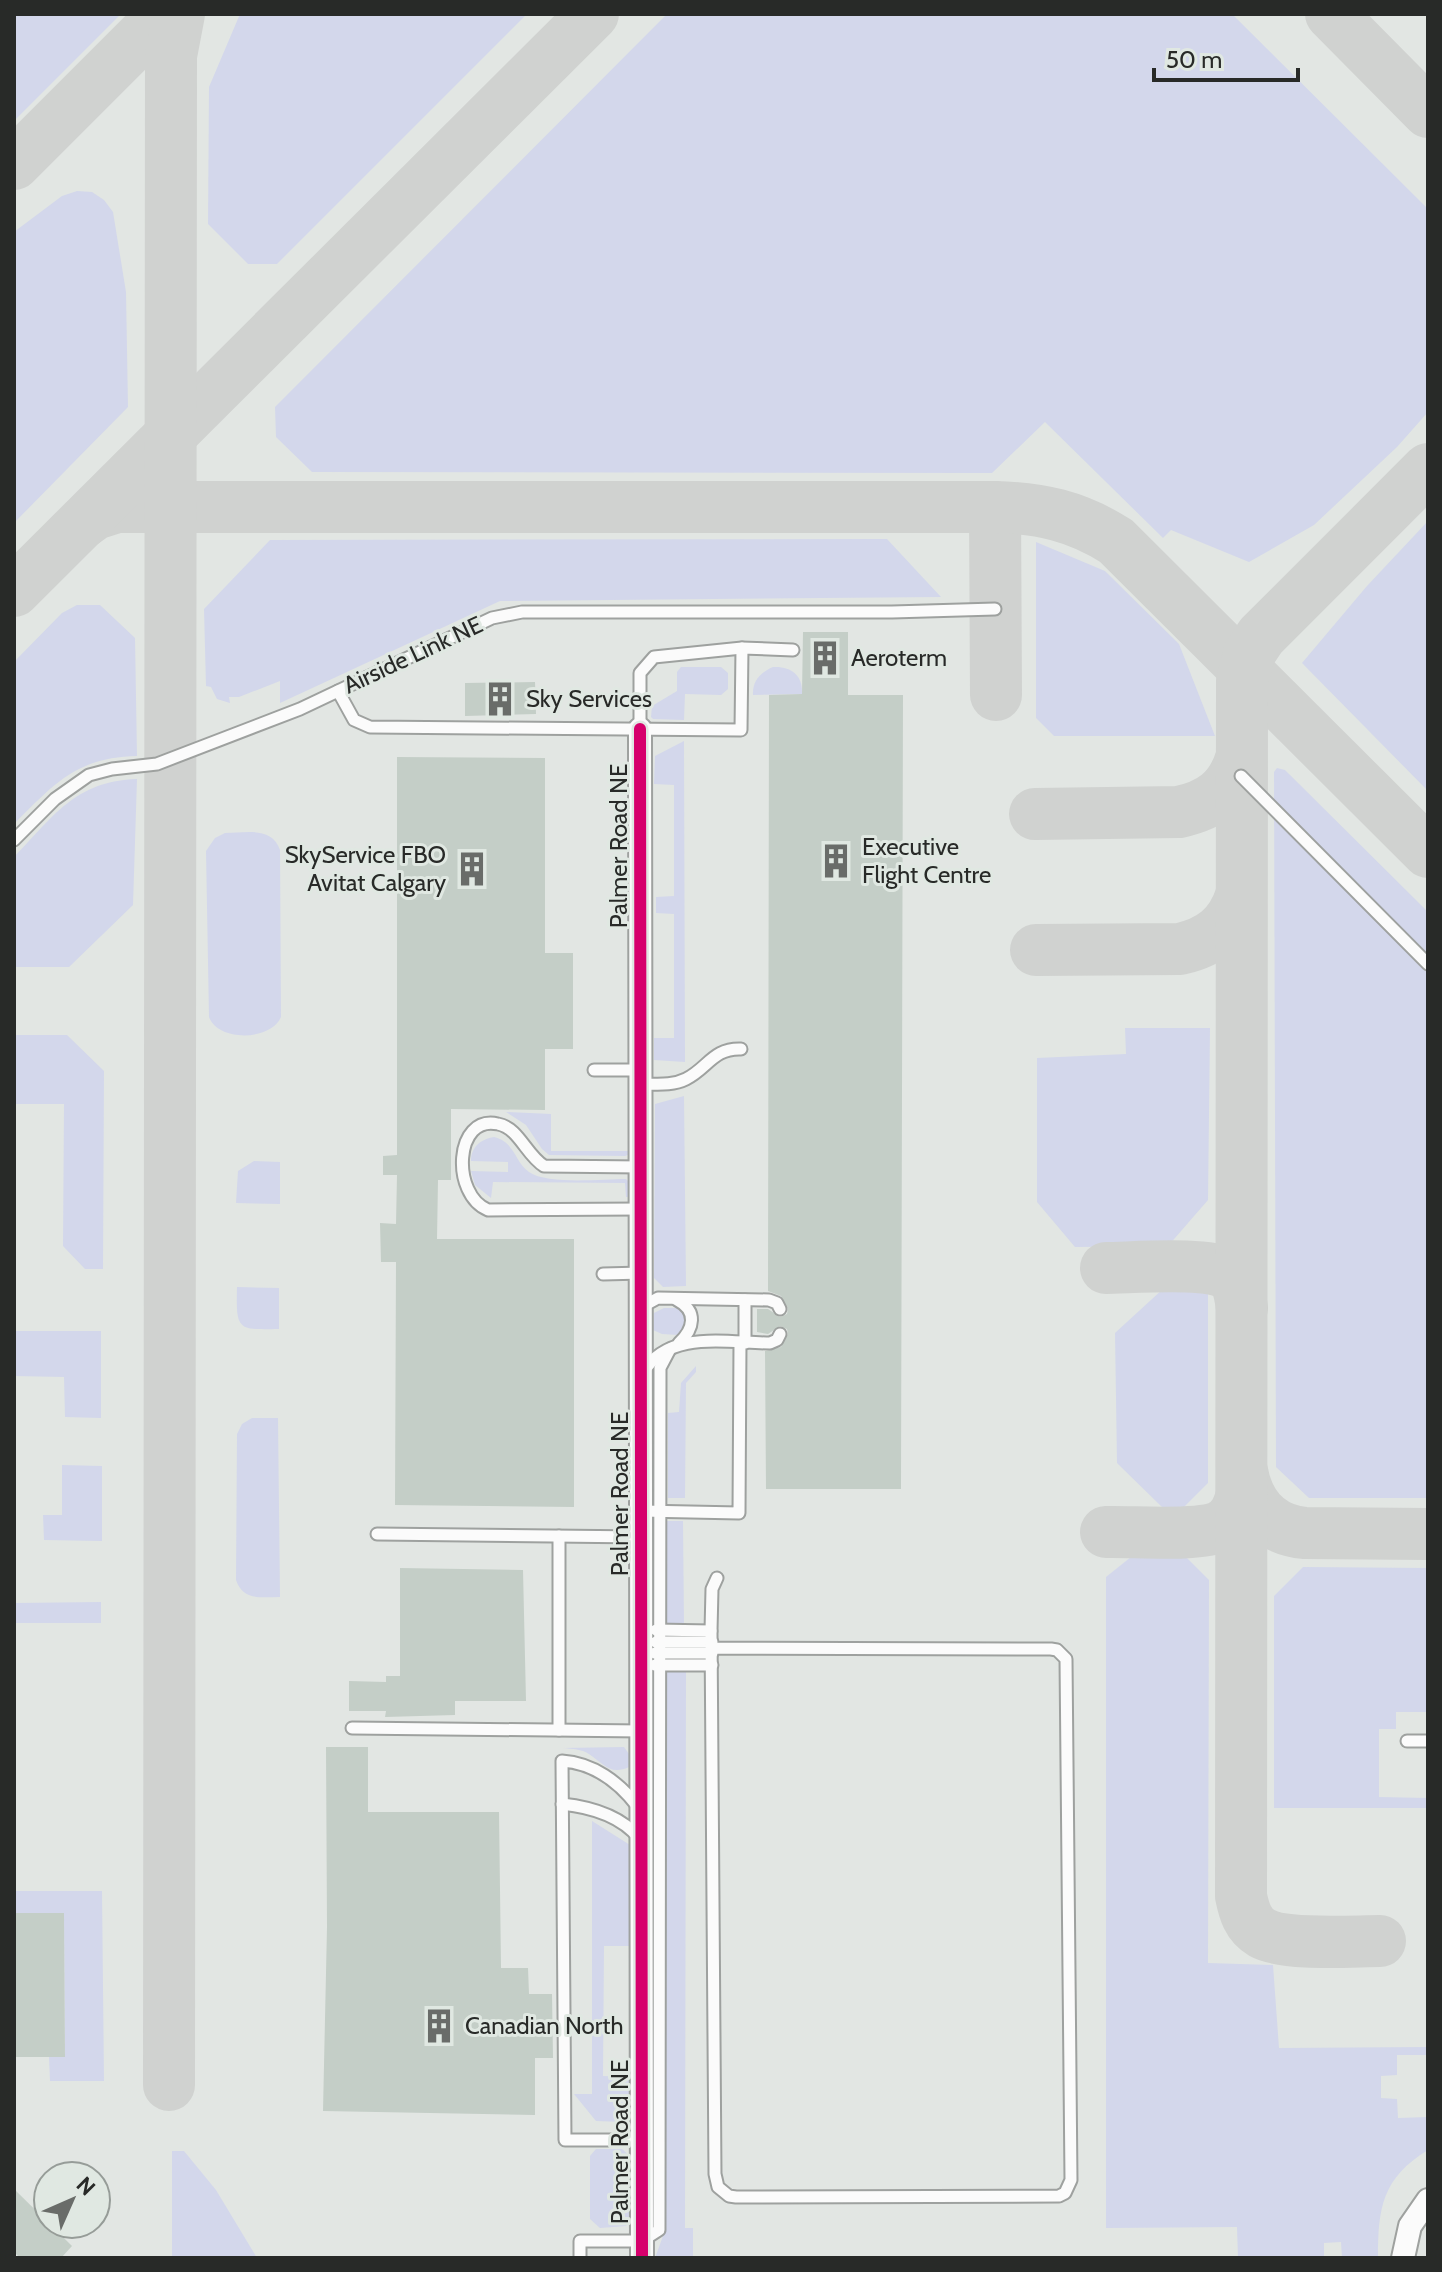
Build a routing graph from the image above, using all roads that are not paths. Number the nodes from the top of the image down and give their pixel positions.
1 (995, 609) dead end
2 (742, 648) junction
3 (793, 650) dead end
4 (338, 691) junction
5 (640, 729) junction
6 (1241, 776) dead end
7 (14, 840) edge
8 (1428, 964) edge
9 (741, 1049) dead end
10 (594, 1070) dead end
11 (642, 1077) junction
12 (642, 1167) junction
13 (642, 1209) junction
14 (642, 1273) junction
15 (603, 1274) dead end
16 (674, 1299) junction
17 (745, 1300) junction
18 (780, 1309) dead end
19 (642, 1315) junction
20 (780, 1334) dead end
21 (742, 1343) junction
22 (672, 1347) junction
23 (642, 1377) junction
24 (652, 1511) junction
25 (377, 1534) dead end
26 (559, 1536) junction
27 (642, 1537) junction
28 (717, 1578) dead end
29 (652, 1647) junction
30 (712, 1648) junction
31 (352, 1728) dead end
32 (559, 1730) junction
33 (642, 1731) junction
34 (1407, 1741) dead end
35 (1428, 1741) edge
36 (562, 1804) junction
37 (642, 1813) junction
38 (642, 1841) junction
39 (650, 2004) junction
40 (642, 2140) junction
41 (1428, 2200) edge
42 (642, 2249) edge
43 (580, 2258) edge
44 (1403, 2258) edge

1 - 4 lane, Airside Link NE
2 - 3 lane
2 - 5 lane
2 - 5 lane
4 - 5 lane
4 - 7 lane, Airside Link NE
5 - 11 street, Palmer Road NE
6 - 8 lane
9 - 11 lane
10 - 11 lane
11 - 12 street, Palmer Road NE
12 - 13 street, Palmer Road NE
12 - 13 lane
13 - 14 street, Palmer Road NE
14 - 15 lane
14 - 19 street, Palmer Road NE
16 - 17 lane
16 - 19 lane
16 - 22 lane
17 - 18 lane
17 - 21 lane
19 - 23 street, Palmer Road NE
20 - 21 lane
21 - 22 lane
21 - 24 lane
22 - 23 lane
22 - 24 lane
23 - 24 street, Palmer Road NE
24 - 27 street, Palmer Road NE
24 - 29 lane
25 - 26 lane
26 - 27 lane
26 - 32 lane
27 - 29 street, Palmer Road NE
28 - 30 lane
29 - 30 lane
29 - 30 lane
29 - 33 street, Palmer Road NE
29 - 39 lane
30 - 30 lane
31 - 32 lane
32 - 33 lane
33 - 37 street, Palmer Road NE
34 - 35 lane
36 - 37 lane
36 - 38 lane
36 - 40 lane
37 - 38 street, Palmer Road NE
38 - 39 street, Palmer Road NE
39 - 40 street, Palmer Road NE
39 - 42 lane
40 - 42 street, Palmer Road NE
41 - 44 street
42 - 43 lane

